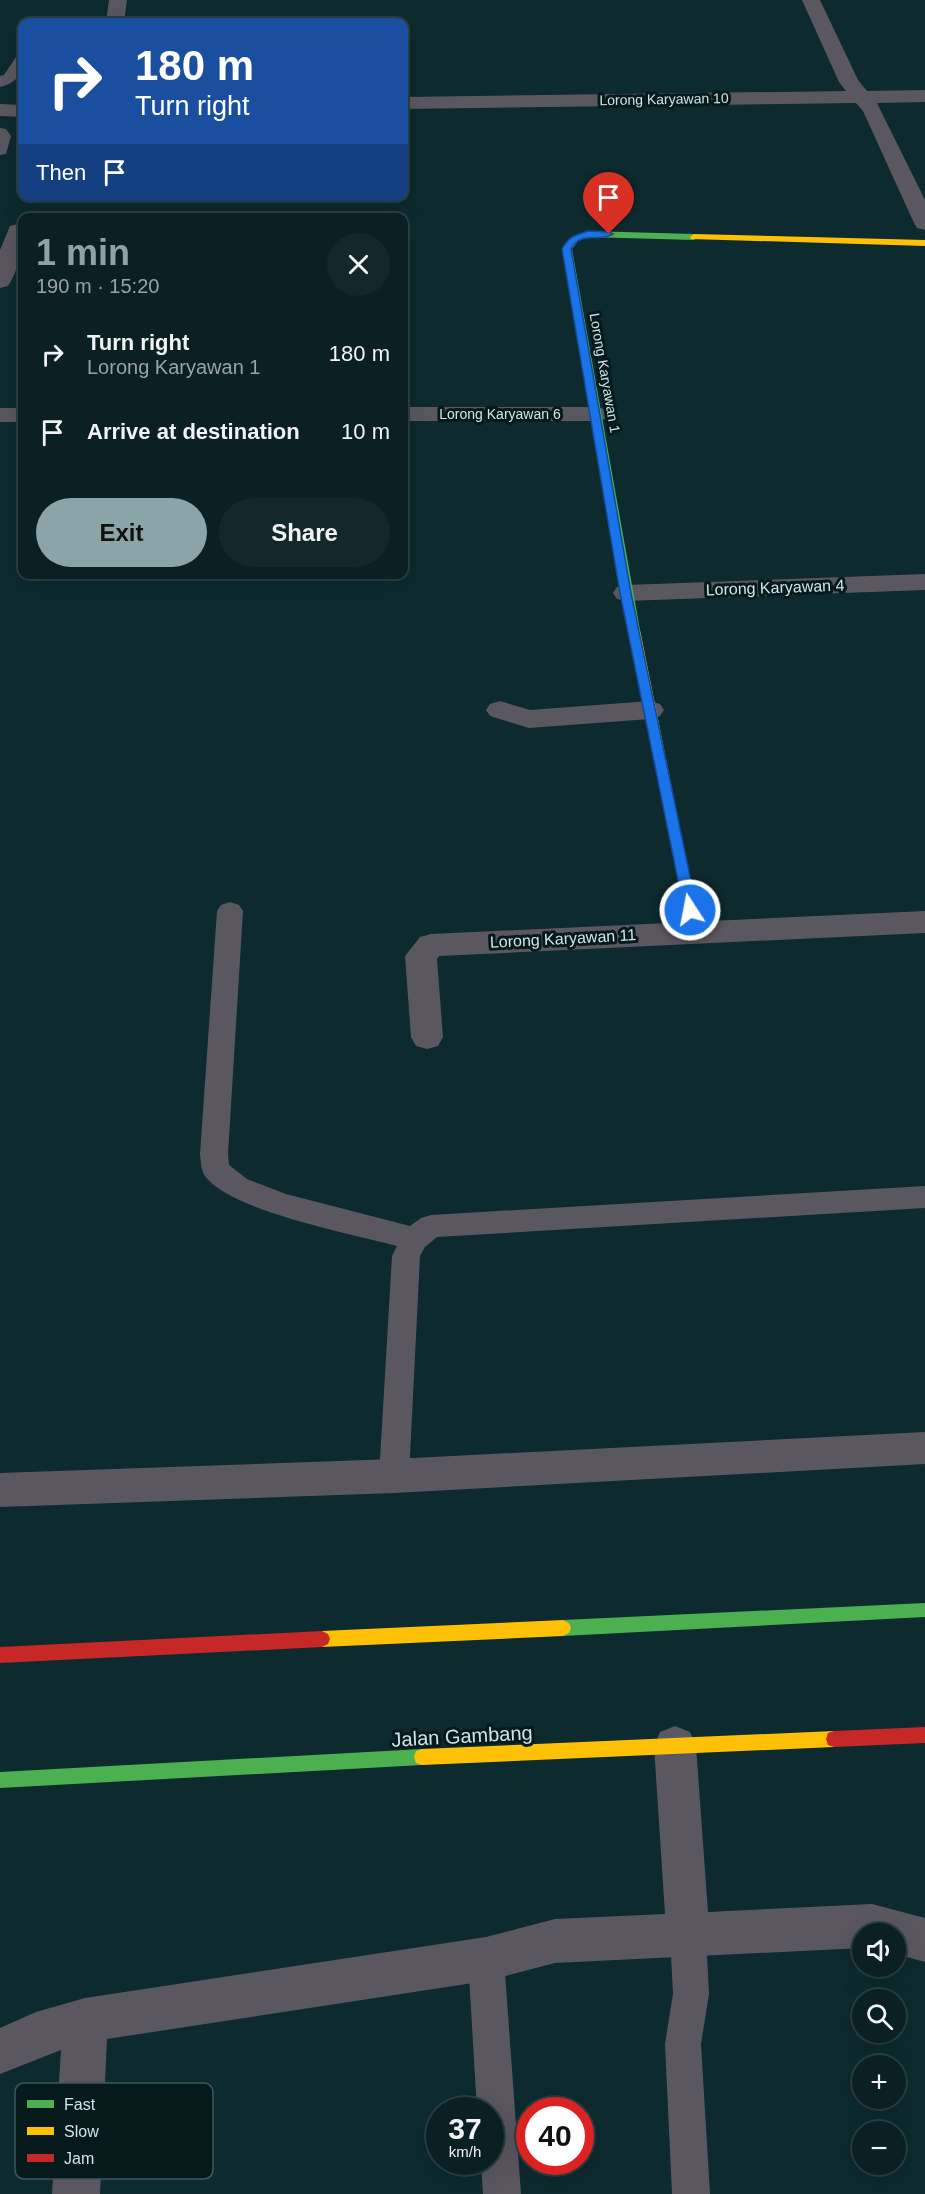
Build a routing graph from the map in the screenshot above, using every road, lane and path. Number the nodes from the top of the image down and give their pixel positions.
1 (118, 0) edge
2 (811, 0) edge
3 (116, 18) edge
4 (18, 66) edge
5 (0, 82) edge
6 (862, 96) junction
7 (925, 96) edge
8 (408, 103) edge
9 (0, 110) edge
10 (18, 111) edge
11 (0, 133) edge
12 (0, 150) edge
13 (925, 223) edge
14 (18, 231) dead end
15 (925, 243) edge
16 (0, 281) edge
17 (408, 414) edge
18 (596, 414) junction
19 (0, 415) edge
20 (18, 415) edge
21 (925, 582) edge
22 (626, 593) junction
23 (500, 710) dead end
24 (650, 710) junction
25 (230, 911) dead end
26 (925, 922) edge
27 (695, 932) junction
28 (427, 1037) dead end
29 (925, 1197) edge
30 (414, 1239) junction
31 (925, 1448) edge
32 (394, 1476) junction
33 (0, 1490) edge
34 (925, 1610) edge
35 (0, 1655) edge
36 (925, 1735) edge
37 (675, 1746) junction
38 (0, 1780) edge
39 (688, 1935) junction
40 (925, 1940) edge
41 (486, 1959) junction
42 (85, 2020) junction
43 (0, 2051) edge
44 (82, 2083) edge
45 (77, 2179) edge
46 (76, 2194) edge
47 (502, 2194) edge
48 (691, 2194) edge

1 - 3 street
2 - 6 street
4 - 5 lane
6 - 7 street, Lorong Karyawan 10
6 - 8 street, Lorong Karyawan 10
6 - 13 street
9 - 10 street
11 - 12 lane
14 - 16 street
15 - 18 main road, Lorong Karyawan 1
17 - 18 street, Lorong Karyawan 6
18 - 22 main road, Lorong Karyawan 1
19 - 20 street
21 - 22 street, Lorong Karyawan 4
22 - 24 main road, Lorong Karyawan 1
23 - 24 street
24 - 27 main road, Lorong Karyawan 1
25 - 30 lane
26 - 27 street, Lorong Karyawan 11
27 - 28 street, Lorong Karyawan 11
29 - 30 lane
30 - 32 lane
31 - 32 street
32 - 33 street
34 - 35 main road
36 - 37 main road, Jalan Gambang
37 - 38 main road, Jalan Gambang
37 - 39 street
39 - 40 street
39 - 41 street
39 - 48 lane
41 - 42 street
41 - 47 lane
42 - 43 street
42 - 44 street
45 - 46 street

